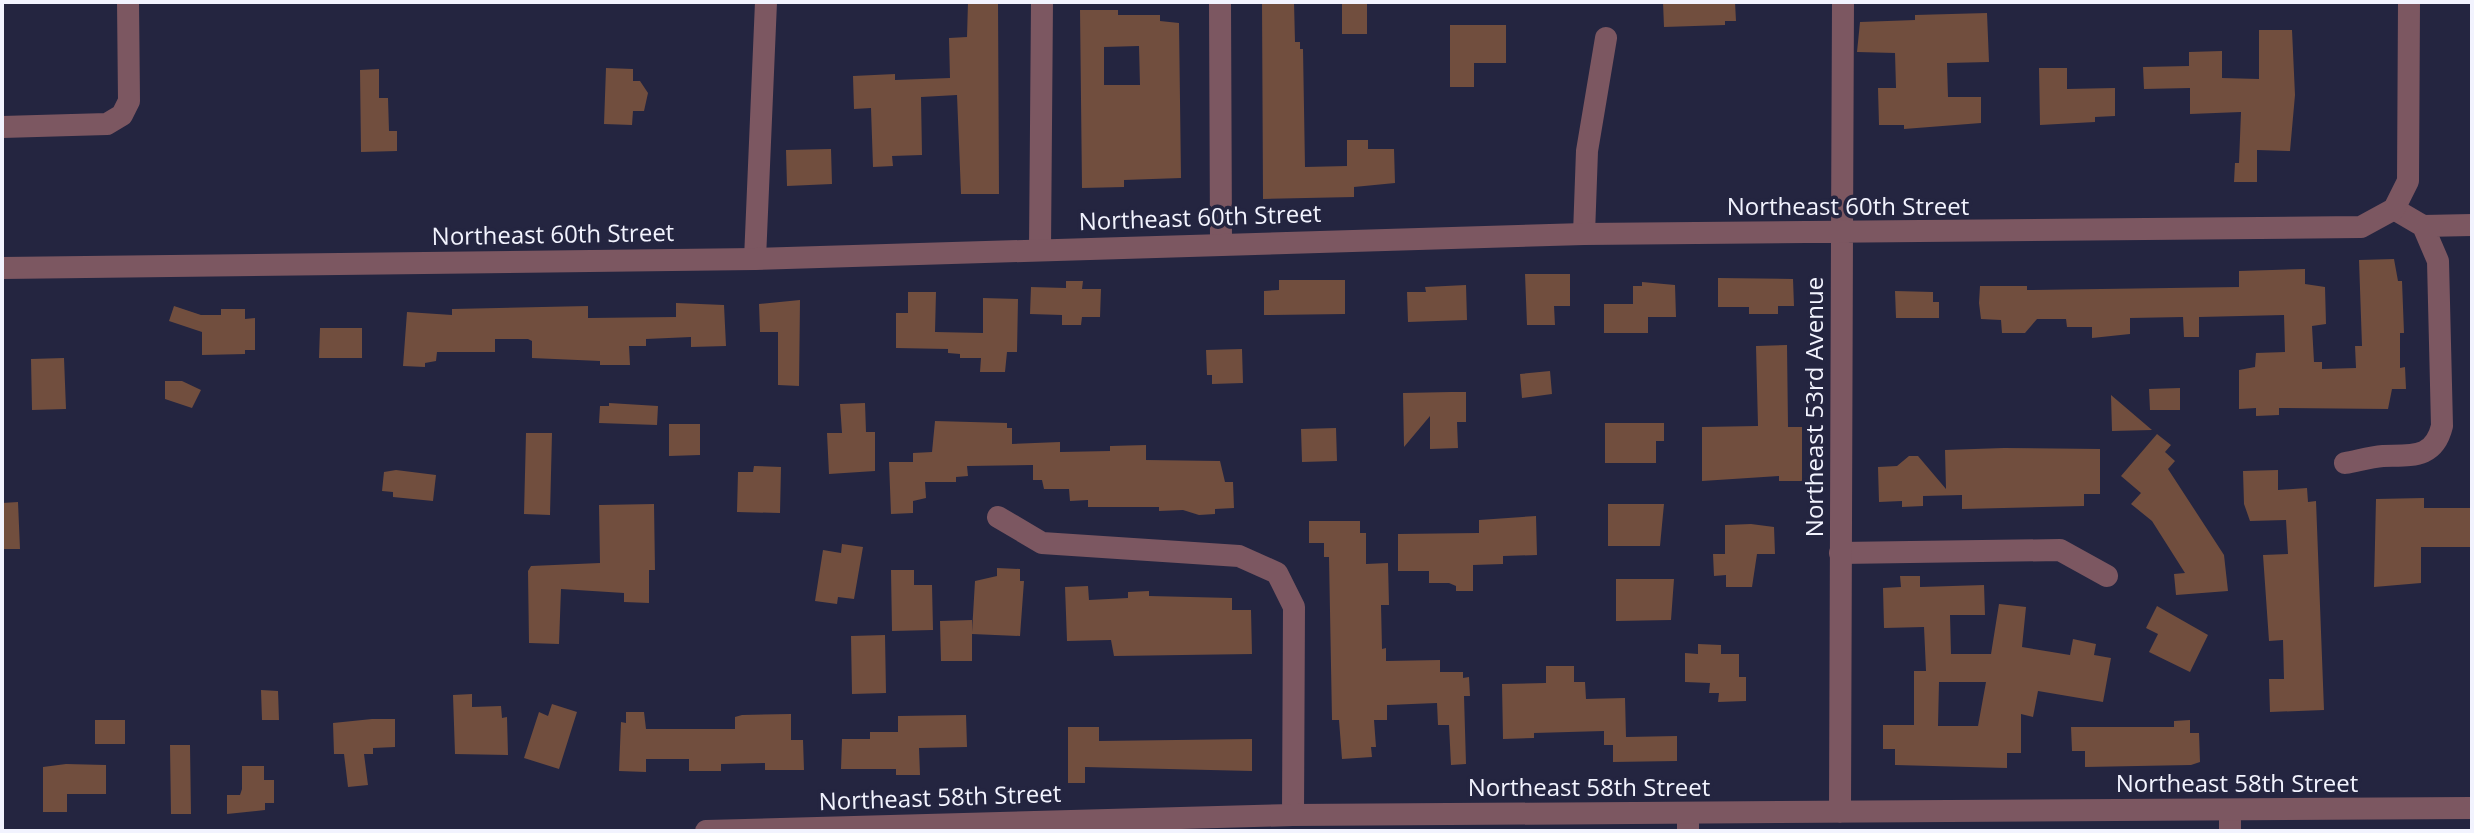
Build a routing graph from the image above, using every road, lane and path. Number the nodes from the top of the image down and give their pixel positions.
1 (128, 2) edge
2 (766, 2) edge
3 (1042, 2) edge
4 (1220, 2) edge
5 (1843, 2) edge
6 (2409, 2) edge
7 (1606, 38) dead end
8 (2, 127) edge
9 (2394, 209) junction
10 (2472, 225) edge
11 (2423, 226) junction
12 (1584, 234) junction
13 (1842, 234) junction
14 (1221, 242) junction
15 (1040, 248) junction
16 (755, 259) junction
17 (2, 268) edge
18 (2345, 463) dead end
19 (998, 517) dead end
20 (1840, 553) junction
21 (2107, 576) dead end
22 (2472, 808) edge
23 (1840, 812) junction
24 (1293, 815) junction
25 (2230, 820) edge
26 (1688, 822) edge
27 (1136, 824) edge
28 (706, 831) edge

1 - 8 street
2 - 16 street
3 - 15 street
4 - 14 street
5 - 13 street, Northeast 53rd Avenue
6 - 9 street
7 - 12 street
9 - 11 street
9 - 13 street, Northeast 60th Street
10 - 11 street
11 - 18 street
12 - 13 street, Northeast 60th Street
12 - 14 street, Northeast 60th Street
13 - 20 street, Northeast 53rd Avenue
14 - 15 street, Northeast 60th Street
15 - 16 street, Northeast 60th Street
16 - 17 street, Northeast 60th Street
19 - 24 street
20 - 21 street
20 - 23 street, Northeast 53rd Avenue
22 - 25 street, Northeast 58th Street
23 - 25 street, Northeast 58th Street
23 - 26 street, Northeast 58th Street
24 - 26 street, Northeast 58th Street
24 - 27 street, Northeast 58th Street
27 - 28 street, Northeast 58th Street

